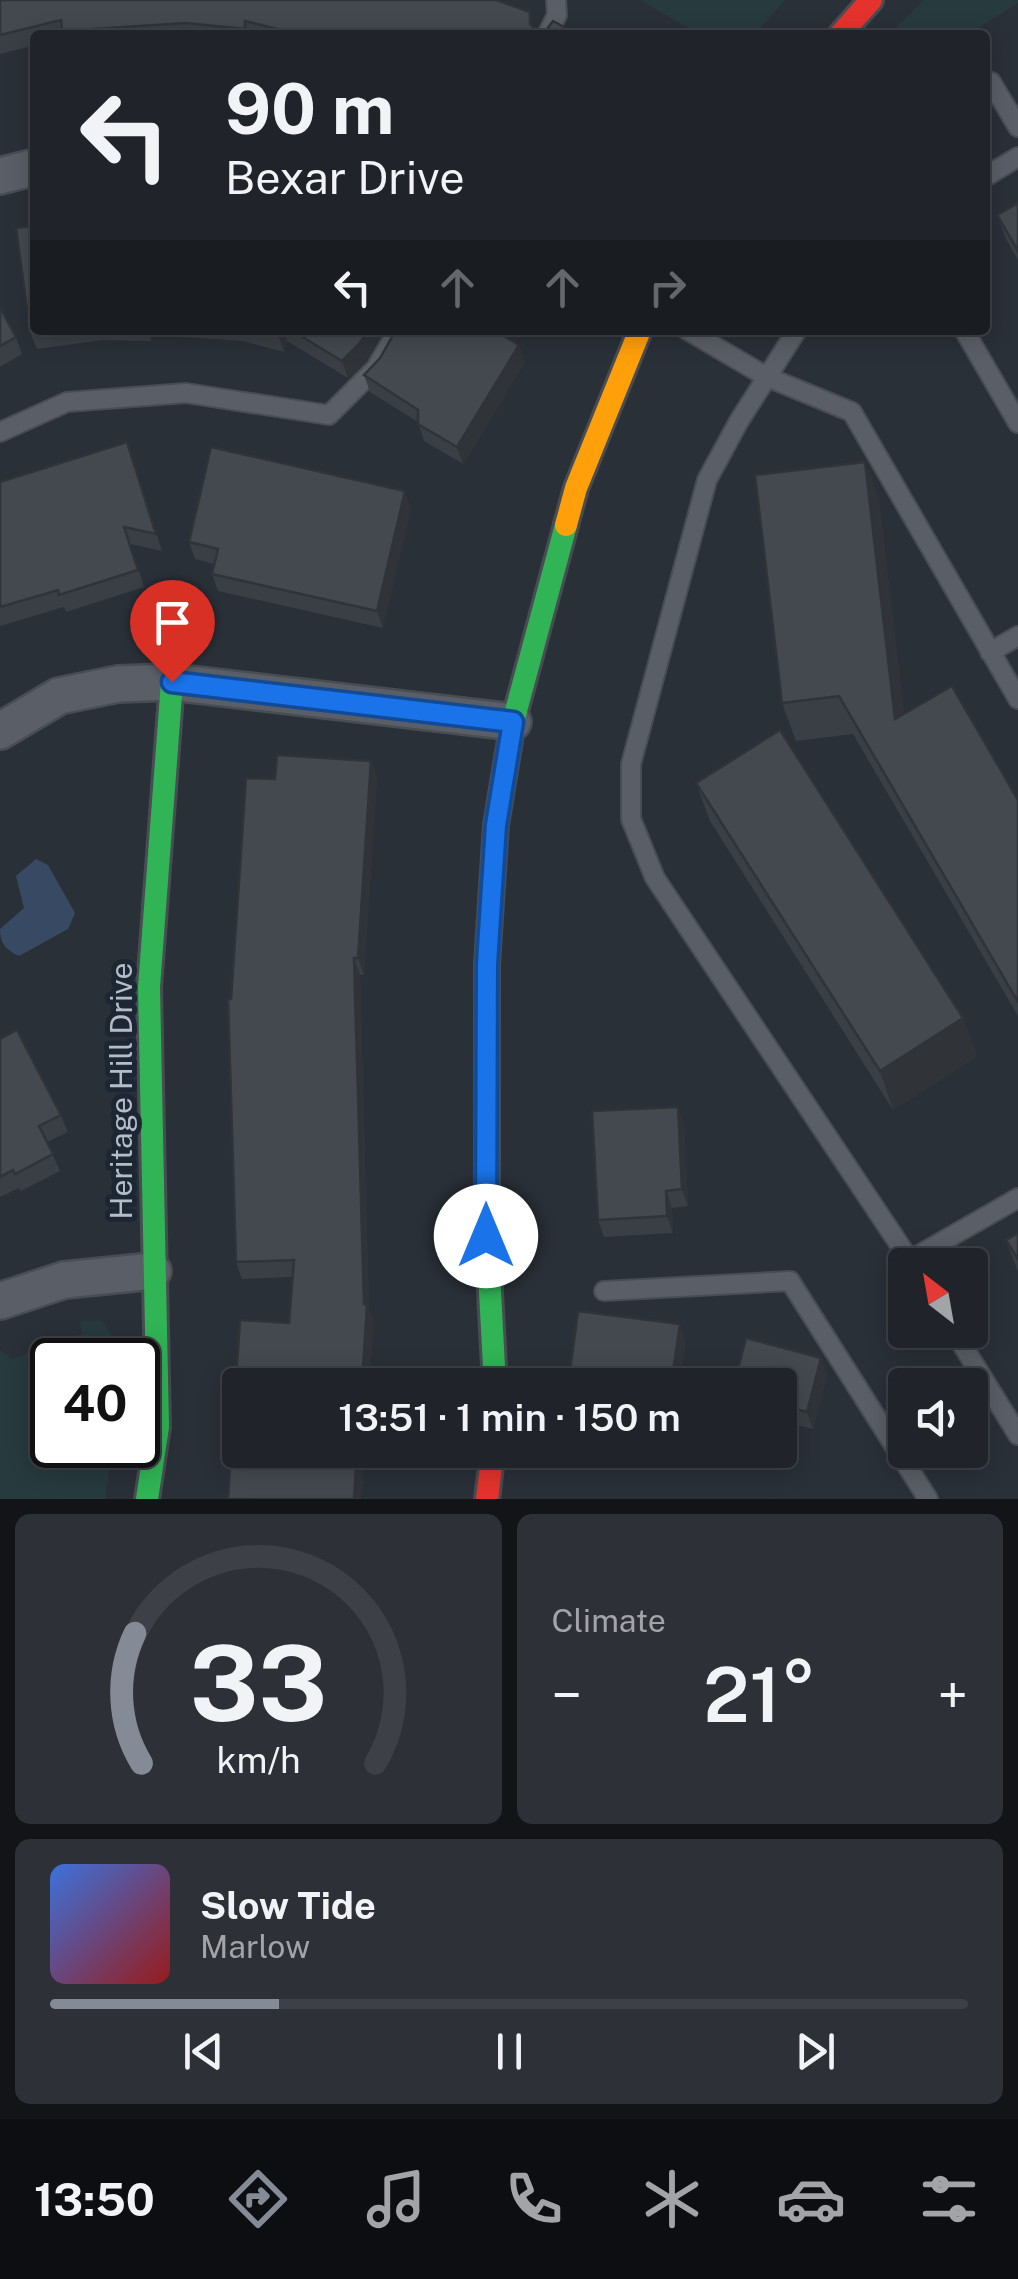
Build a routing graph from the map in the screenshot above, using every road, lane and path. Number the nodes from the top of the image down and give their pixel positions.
1 (556, 0) edge
2 (871, 0) edge
3 (550, 30) edge
4 (844, 30) edge
5 (991, 82) dead end
6 (1018, 127) edge
7 (1018, 156) edge
8 (30, 169) edge
9 (990, 175) edge
10 (0, 176) edge
11 (395, 335) edge
12 (638, 335) edge
13 (696, 335) edge
14 (795, 335) edge
15 (967, 335) edge
16 (767, 377) junction
17 (1018, 423) edge
18 (0, 432) edge
19 (1018, 636) edge
20 (990, 652) junction
21 (172, 682) junction
22 (1018, 700) edge
23 (513, 722) junction
24 (0, 730) edge
25 (1018, 1198) edge
26 (901, 1248) edge
27 (936, 1248) edge
28 (152, 1271) junction
29 (604, 1291) dead end
30 (0, 1301) edge
31 (964, 1348) edge
32 (494, 1368) edge
33 (1018, 1435) edge
34 (490, 1468) edge
35 (147, 1499) edge
36 (487, 1499) edge
37 (928, 1499) edge

1 - 3 lane
2 - 4 street
5 - 6 lane
7 - 9 lane
8 - 10 street
11 - 18 lane
12 - 23 street
13 - 16 lane
14 - 16 lane
15 - 17 lane
16 - 20 lane
16 - 26 lane
19 - 20 lane
20 - 22 lane
21 - 23 street
21 - 24 street
21 - 28 street, Heritage Hill Drive
23 - 32 street
25 - 27 lane
28 - 30 street
28 - 35 street, Heritage Hill Drive
29 - 37 lane
31 - 33 lane
34 - 36 street

